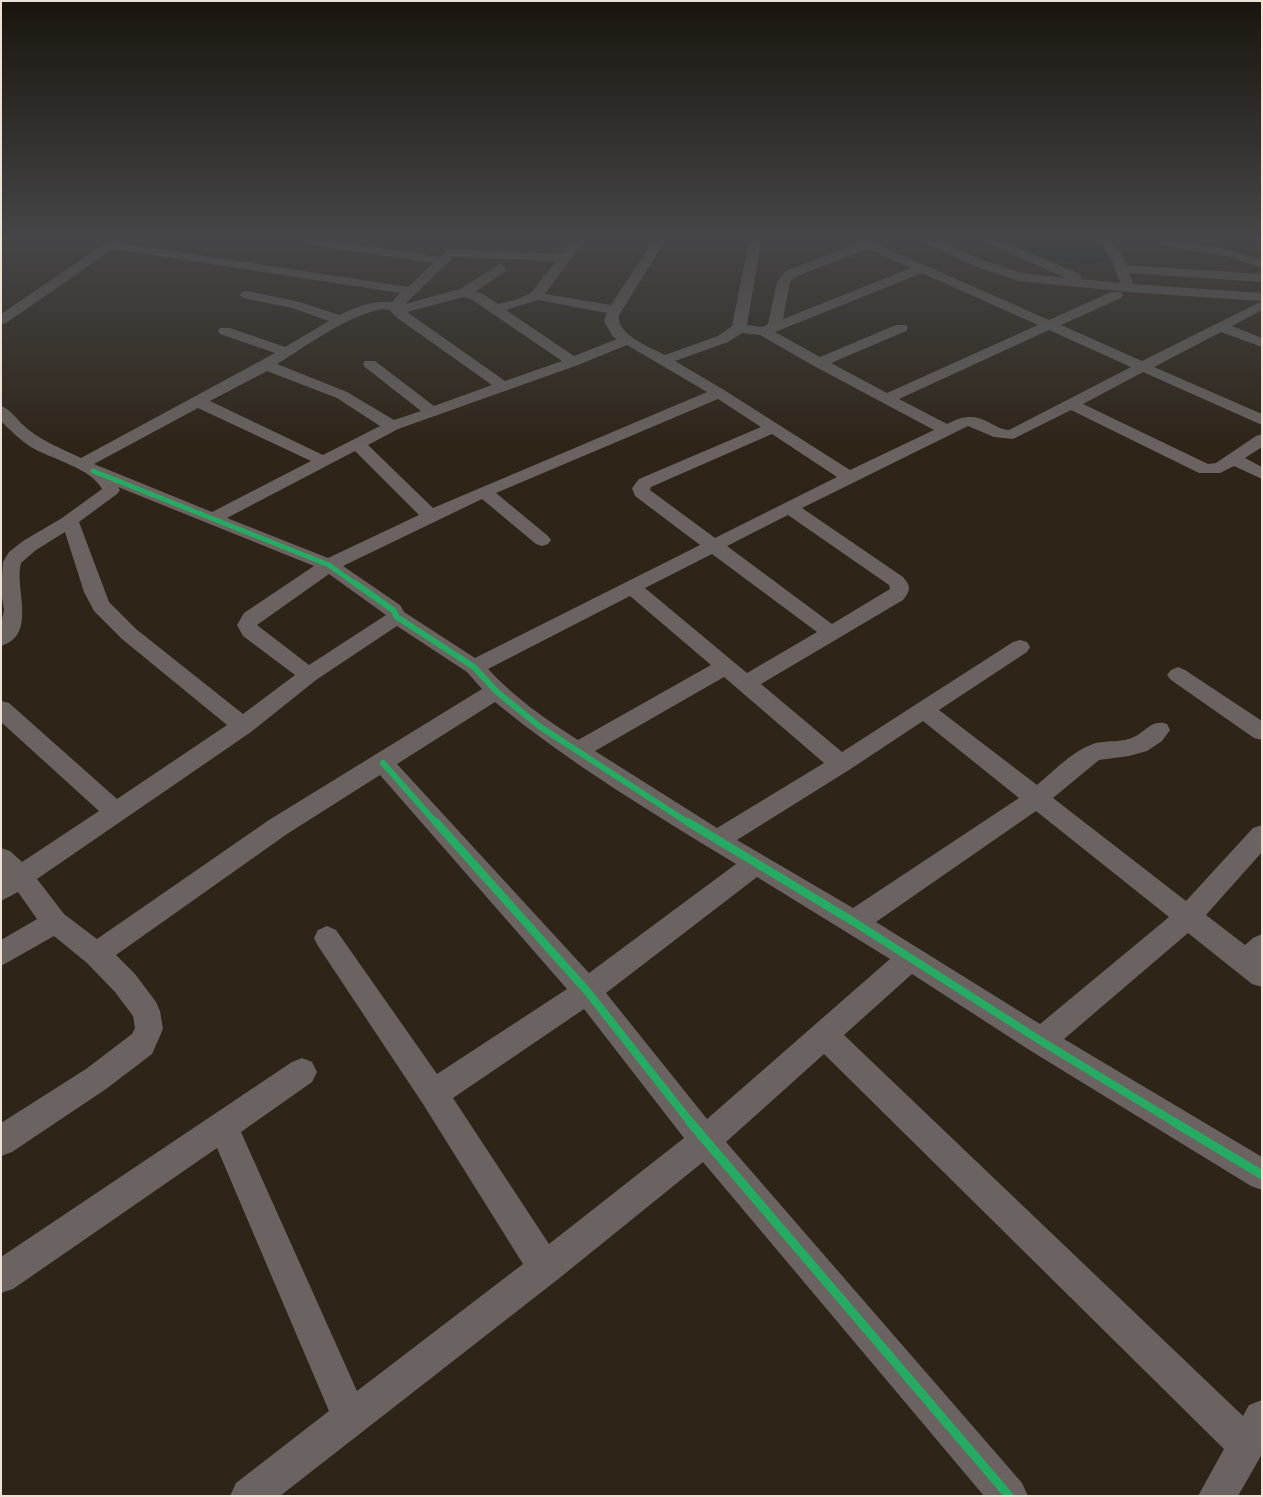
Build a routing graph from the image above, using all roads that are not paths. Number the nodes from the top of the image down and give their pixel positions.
1 (615, 310) edge
2 (14, 311) edge
3 (313, 311) edge
4 (361, 311) edge
5 (399, 311) edge
6 (497, 311) edge
7 (742, 311) edge
8 (775, 311) edge
9 (814, 311) edge
10 (1016, 311) edge
11 (1081, 311) edge
12 (1251, 311) edge
13 (1, 320) edge
14 (340, 320) junction
15 (1048, 326) junction
16 (1221, 326) junction
17 (739, 328) junction
18 (770, 328) junction
19 (901, 328) dead end
20 (225, 331) dead end
21 (627, 340) junction
22 (1262, 343) edge
23 (286, 352) junction
24 (665, 360) junction
25 (573, 362) junction
26 (819, 363) junction
27 (370, 364) dead end
28 (266, 365) junction
29 (1143, 368) junction
30 (503, 386) junction
31 (719, 394) junction
32 (886, 399) junction
33 (199, 402) junction
34 (1072, 405) junction
35 (1, 411) edge
36 (431, 411) junction
37 (1262, 420) edge
38 (392, 426) junction
39 (772, 428) junction
40 (947, 430) junction
41 (1262, 439) edge
42 (357, 444) junction
43 (1234, 459) junction
44 (323, 461) junction
45 (86, 468) junction
46 (1262, 474) edge
47 (849, 478) junction
48 (484, 492) junction
49 (789, 507) junction
50 (431, 516) junction
51 (212, 519) junction
52 (70, 521) junction
53 (542, 540) dead end
54 (714, 545) junction
55 (329, 565) junction
56 (632, 587) junction
57 (397, 617) junction
58 (831, 633) junction
59 (1, 638) edge
60 (1020, 647) dead end
61 (726, 666) junction
62 (474, 667) junction
63 (309, 674) junction
64 (1178, 675) dead end
65 (746, 684) junction
66 (496, 690) junction
67 (1, 708) edge
68 (924, 710) junction
69 (243, 726) junction
70 (1159, 730) dead end
71 (1262, 732) edge
72 (577, 751) junction
73 (383, 763) junction
74 (841, 764) junction
75 (1037, 798) junction
76 (115, 811) junction
77 (1262, 835) edge
78 (717, 840) junction
79 (1, 858) edge
80 (756, 863) junction
81 (11, 884) edge
82 (1188, 917) junction
83 (56, 922) junction
84 (854, 922) junction
85 (327, 938) dead end
86 (1, 954) edge
87 (96, 954) junction
88 (910, 959) junction
89 (1256, 961) edge
90 (587, 991) junction
91 (824, 1035) junction
92 (1042, 1041) junction
93 (302, 1072) dead end
94 (433, 1094) junction
95 (223, 1127) junction
96 (1, 1141) edge
97 (705, 1141) junction
98 (1262, 1175) edge
99 (545, 1268) junction
100 (1, 1277) edge
101 (350, 1417) junction
102 (1254, 1432) edge
103 (248, 1496) edge
104 (1009, 1496) edge
105 (1217, 1496) edge

1 - 21 street
2 - 13 street
3 - 14 street
4 - 14 street
5 - 30 street
6 - 25 street
7 - 17 street
8 - 18 street
9 - 18 street
10 - 15 street
11 - 15 street
12 - 16 street
14 - 23 street
15 - 29 street
15 - 32 street
16 - 22 street
16 - 29 street
17 - 18 street
17 - 24 street
18 - 26 street
19 - 26 street
20 - 23 street
21 - 24 street
21 - 25 street
23 - 28 street
24 - 31 street
25 - 30 street
26 - 32 street
27 - 36 street
28 - 33 street
28 - 38 street
29 - 34 street
29 - 37 street
30 - 36 street
31 - 39 street
31 - 48 street
32 - 40 street
33 - 44 street
33 - 45 street
34 - 40 street
34 - 43 street
35 - 45 street
36 - 38 street
38 - 42 street
39 - 47 street
39 - 54 street
40 - 47 street
41 - 43 street
42 - 44 street
42 - 50 street
43 - 46 street
44 - 51 street
45 - 51 street
45 - 52 street
47 - 49 street
48 - 50 street
48 - 53 street
49 - 54 street
49 - 58 street
50 - 55 street
51 - 55 street
52 - 59 street
52 - 69 street
54 - 56 street
54 - 58 street
55 - 57 street
55 - 63 street
56 - 61 street
56 - 62 street
57 - 62 street
57 - 63 street
58 - 65 street
60 - 68 street
61 - 65 street
61 - 72 street
62 - 66 street
63 - 69 street
64 - 71 street
65 - 74 street
66 - 72 street
66 - 73 street
67 - 76 street
68 - 74 street
68 - 75 street
69 - 76 street
70 - 75 street
72 - 78 street
73 - 87 street
73 - 90 street
74 - 78 street
75 - 82 street
75 - 84 street
76 - 81 street
77 - 82 street
78 - 80 street
79 - 81 street
80 - 84 street
80 - 90 street
81 - 83 street
82 - 89 street
82 - 92 street
83 - 86 street
83 - 87 street
84 - 88 street
85 - 94 street
87 - 96 street
88 - 91 street
88 - 92 street
90 - 94 street
90 - 97 street
91 - 97 street
91 - 102 street
92 - 98 street
93 - 95 street
94 - 99 street
95 - 100 street
95 - 101 street
97 - 99 street
97 - 104 street
99 - 101 street
101 - 103 street
102 - 105 street

